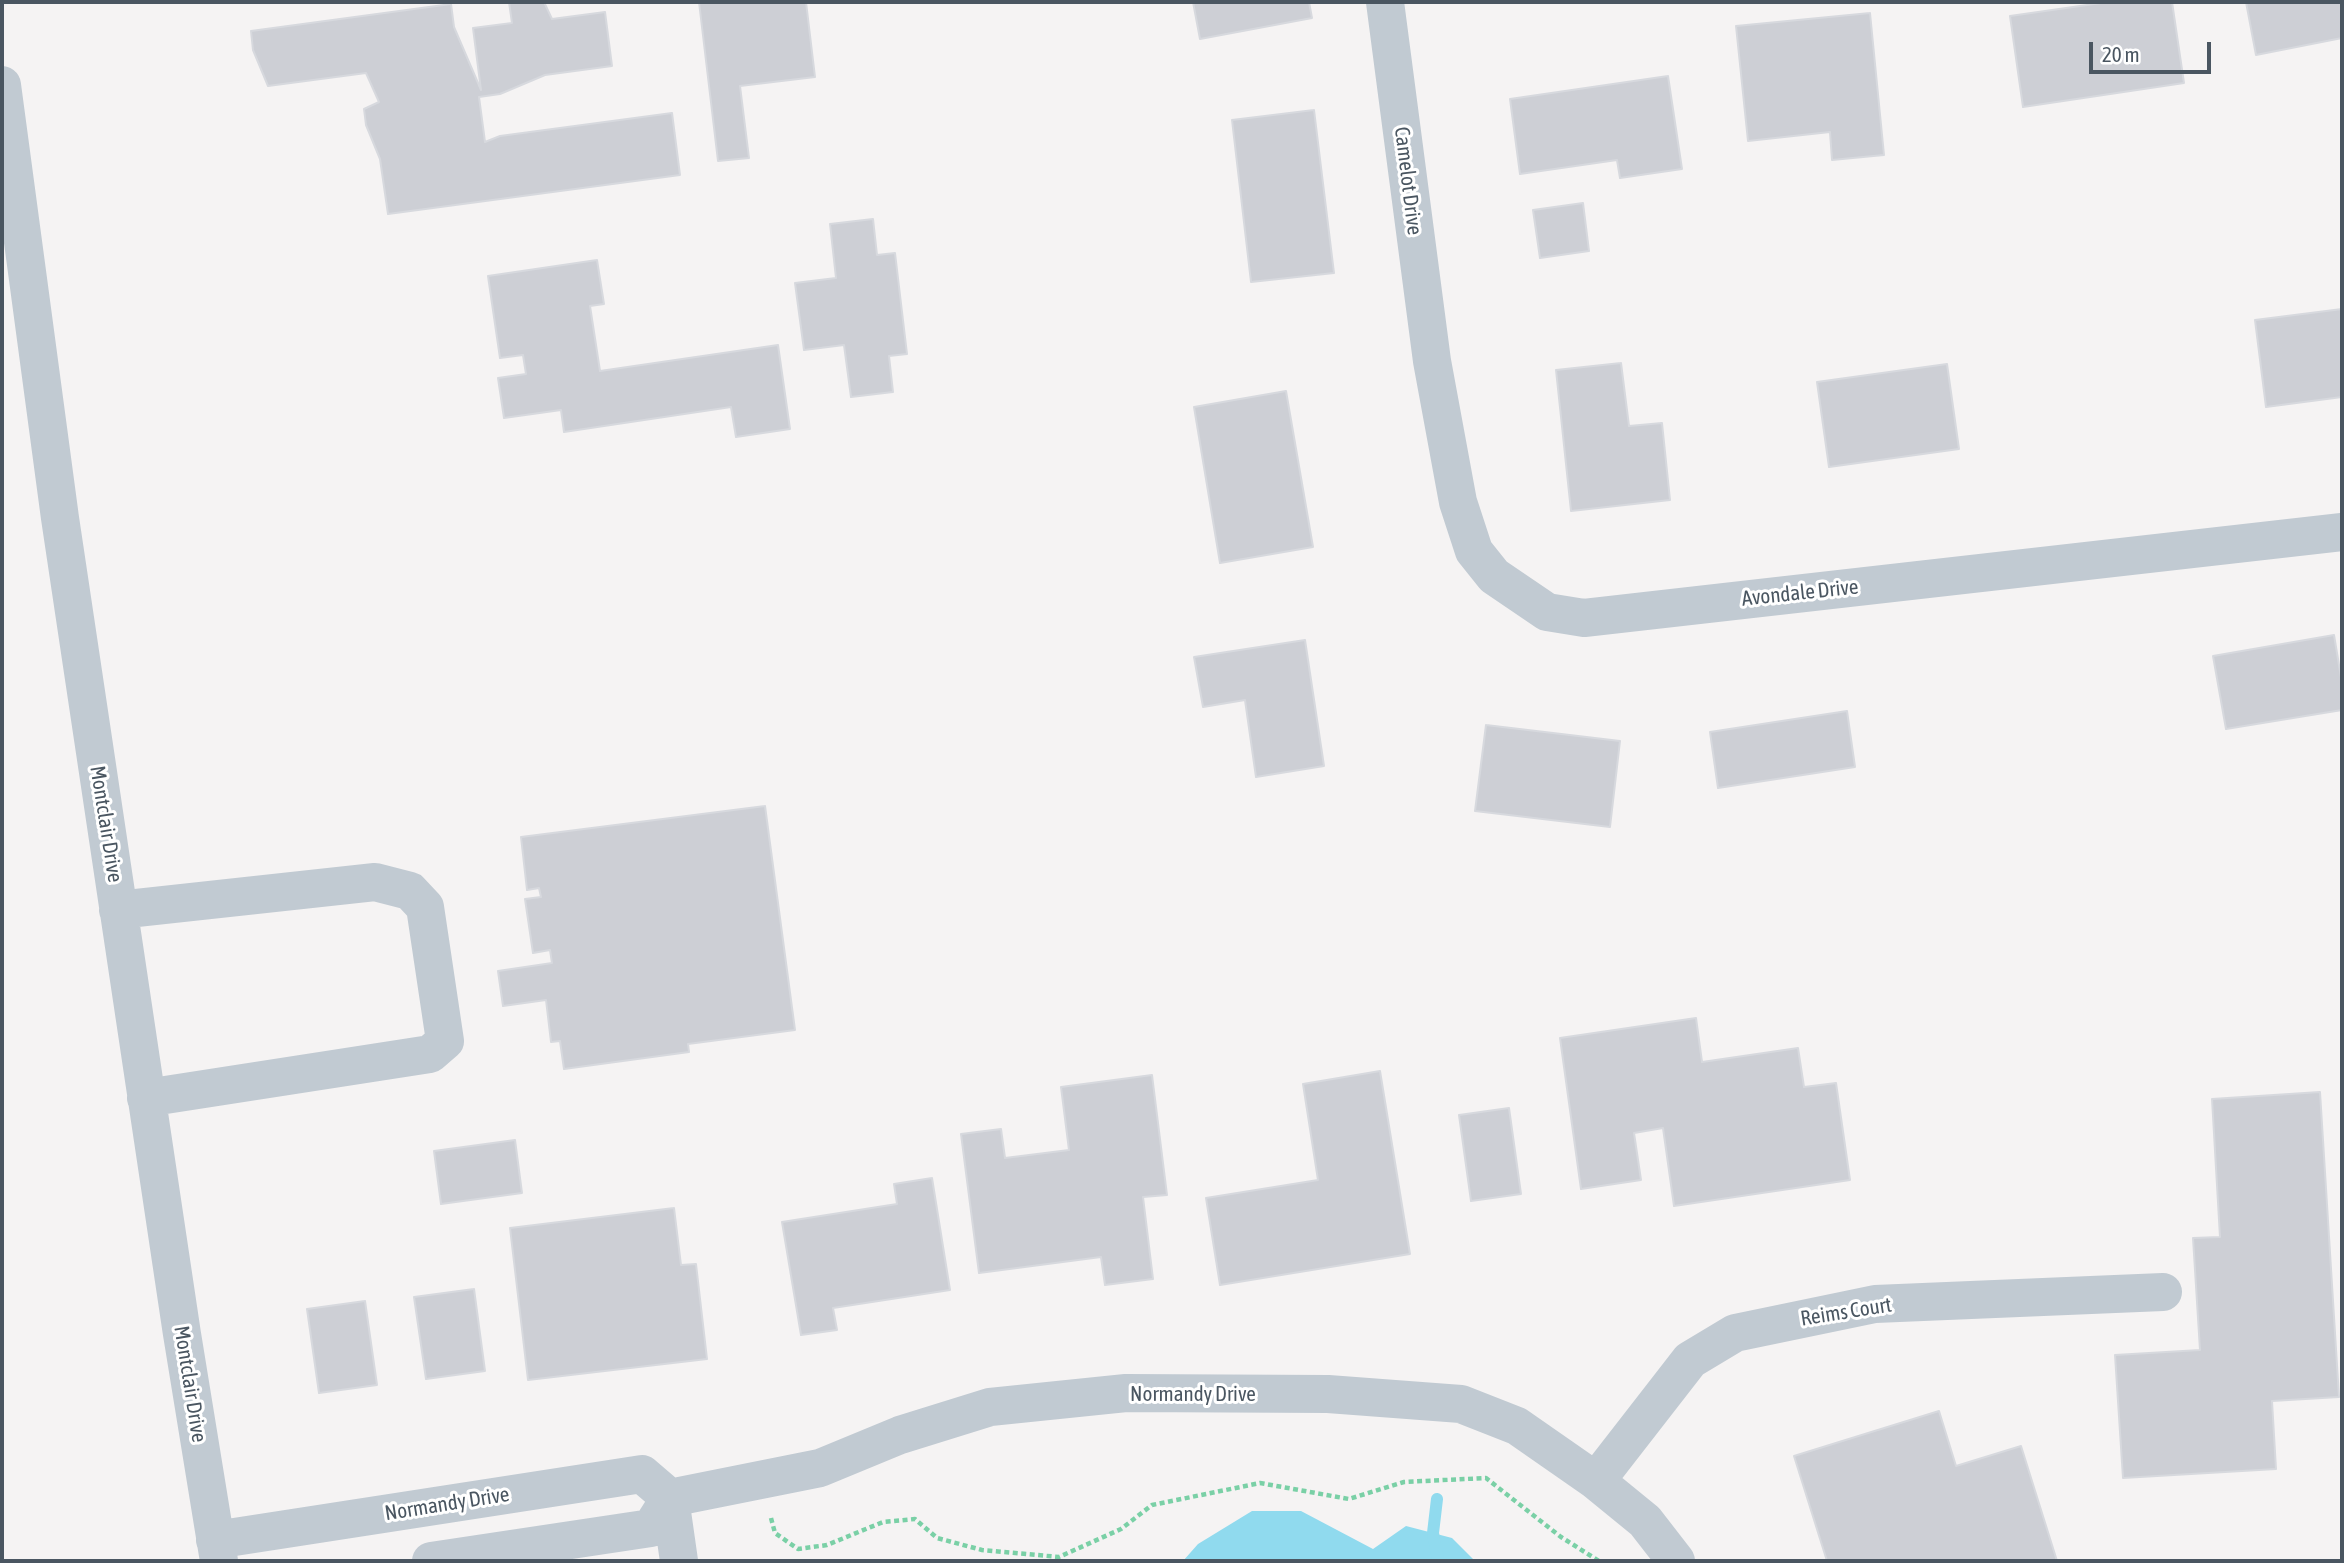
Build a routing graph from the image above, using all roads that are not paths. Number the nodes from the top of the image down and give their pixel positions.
1 (1385, 2) edge
2 (2, 85) edge
3 (1432, 361) joint
4 (2342, 532) edge
5 (118, 910) junction
6 (146, 1098) junction
7 (2163, 1292) dead end
8 (1597, 1481) junction
9 (660, 1513) junction
10 (217, 1551) edge
11 (431, 1561) edge
12 (679, 1561) edge
13 (1676, 1561) edge

1 - 3 street, Camelot Drive
2 - 5 street, Montclair Drive
3 - 4 street, Avondale Drive
5 - 6 street, Montclair Drive
5 - 6 street
6 - 10 street, Montclair Drive
7 - 8 street, Reims Court
8 - 9 street, Normandy Drive
8 - 13 street, Normandy Drive
9 - 10 street, Normandy Drive
9 - 11 street, Normandy Drive
9 - 12 street

